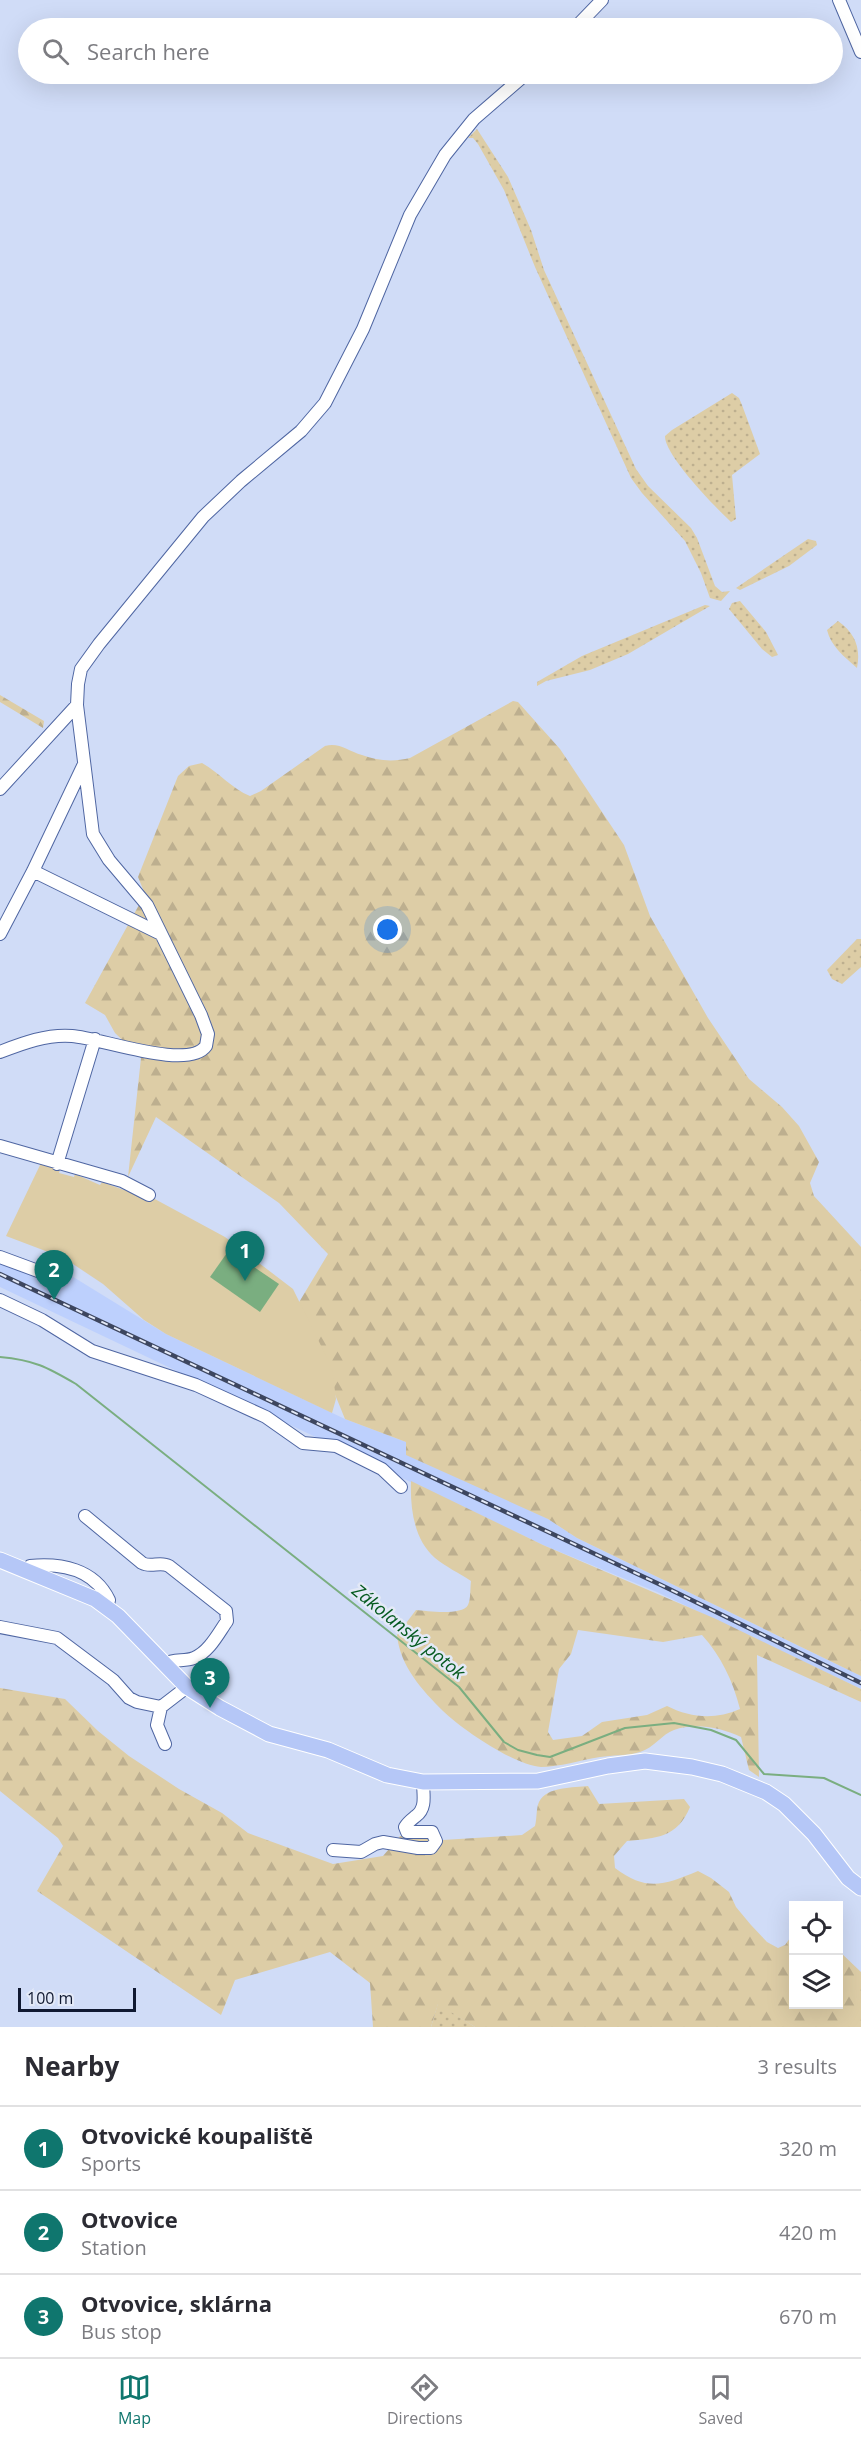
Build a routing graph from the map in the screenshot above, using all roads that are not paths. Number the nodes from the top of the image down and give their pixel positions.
1 (602, 0) edge
2 (839, 0) edge
3 (585, 18) edge
4 (861, 52) edge
5 (514, 84) edge
6 (77, 705) junction
7 (84, 763) junction
8 (0, 789) edge
9 (33, 871) junction
10 (0, 934) edge
11 (161, 934) junction
12 (95, 1039) junction
13 (0, 1052) edge
14 (0, 1146) edge
15 (57, 1164) junction
16 (149, 1195) dead end
17 (0, 1257) edge
18 (46, 1274) dead end
19 (0, 1300) edge
20 (401, 1487) dead end
21 (85, 1516) dead end
22 (0, 1552) edge
23 (0, 1560) edge
24 (30, 1569) junction
25 (0, 1627) edge
26 (165, 1664) junction
27 (187, 1687) junction
28 (161, 1707) junction
29 (165, 1744) dead end
30 (423, 1782) junction
31 (333, 1851) dead end
32 (861, 1888) edge

1 - 3 street
2 - 4 street
5 - 6 street
6 - 7 street
6 - 8 street
7 - 9 street
7 - 11 street
9 - 10 street
9 - 11 street
11 - 12 street
12 - 13 street
12 - 15 street
14 - 15 street
15 - 16 street
17 - 18 street
19 - 20 street
21 - 26 street
22 - 24 street
23 - 24 main road
24 - 26 main road
25 - 28 street
26 - 27 main road
27 - 28 street
27 - 30 main road
28 - 29 street
30 - 31 street
30 - 32 main road

